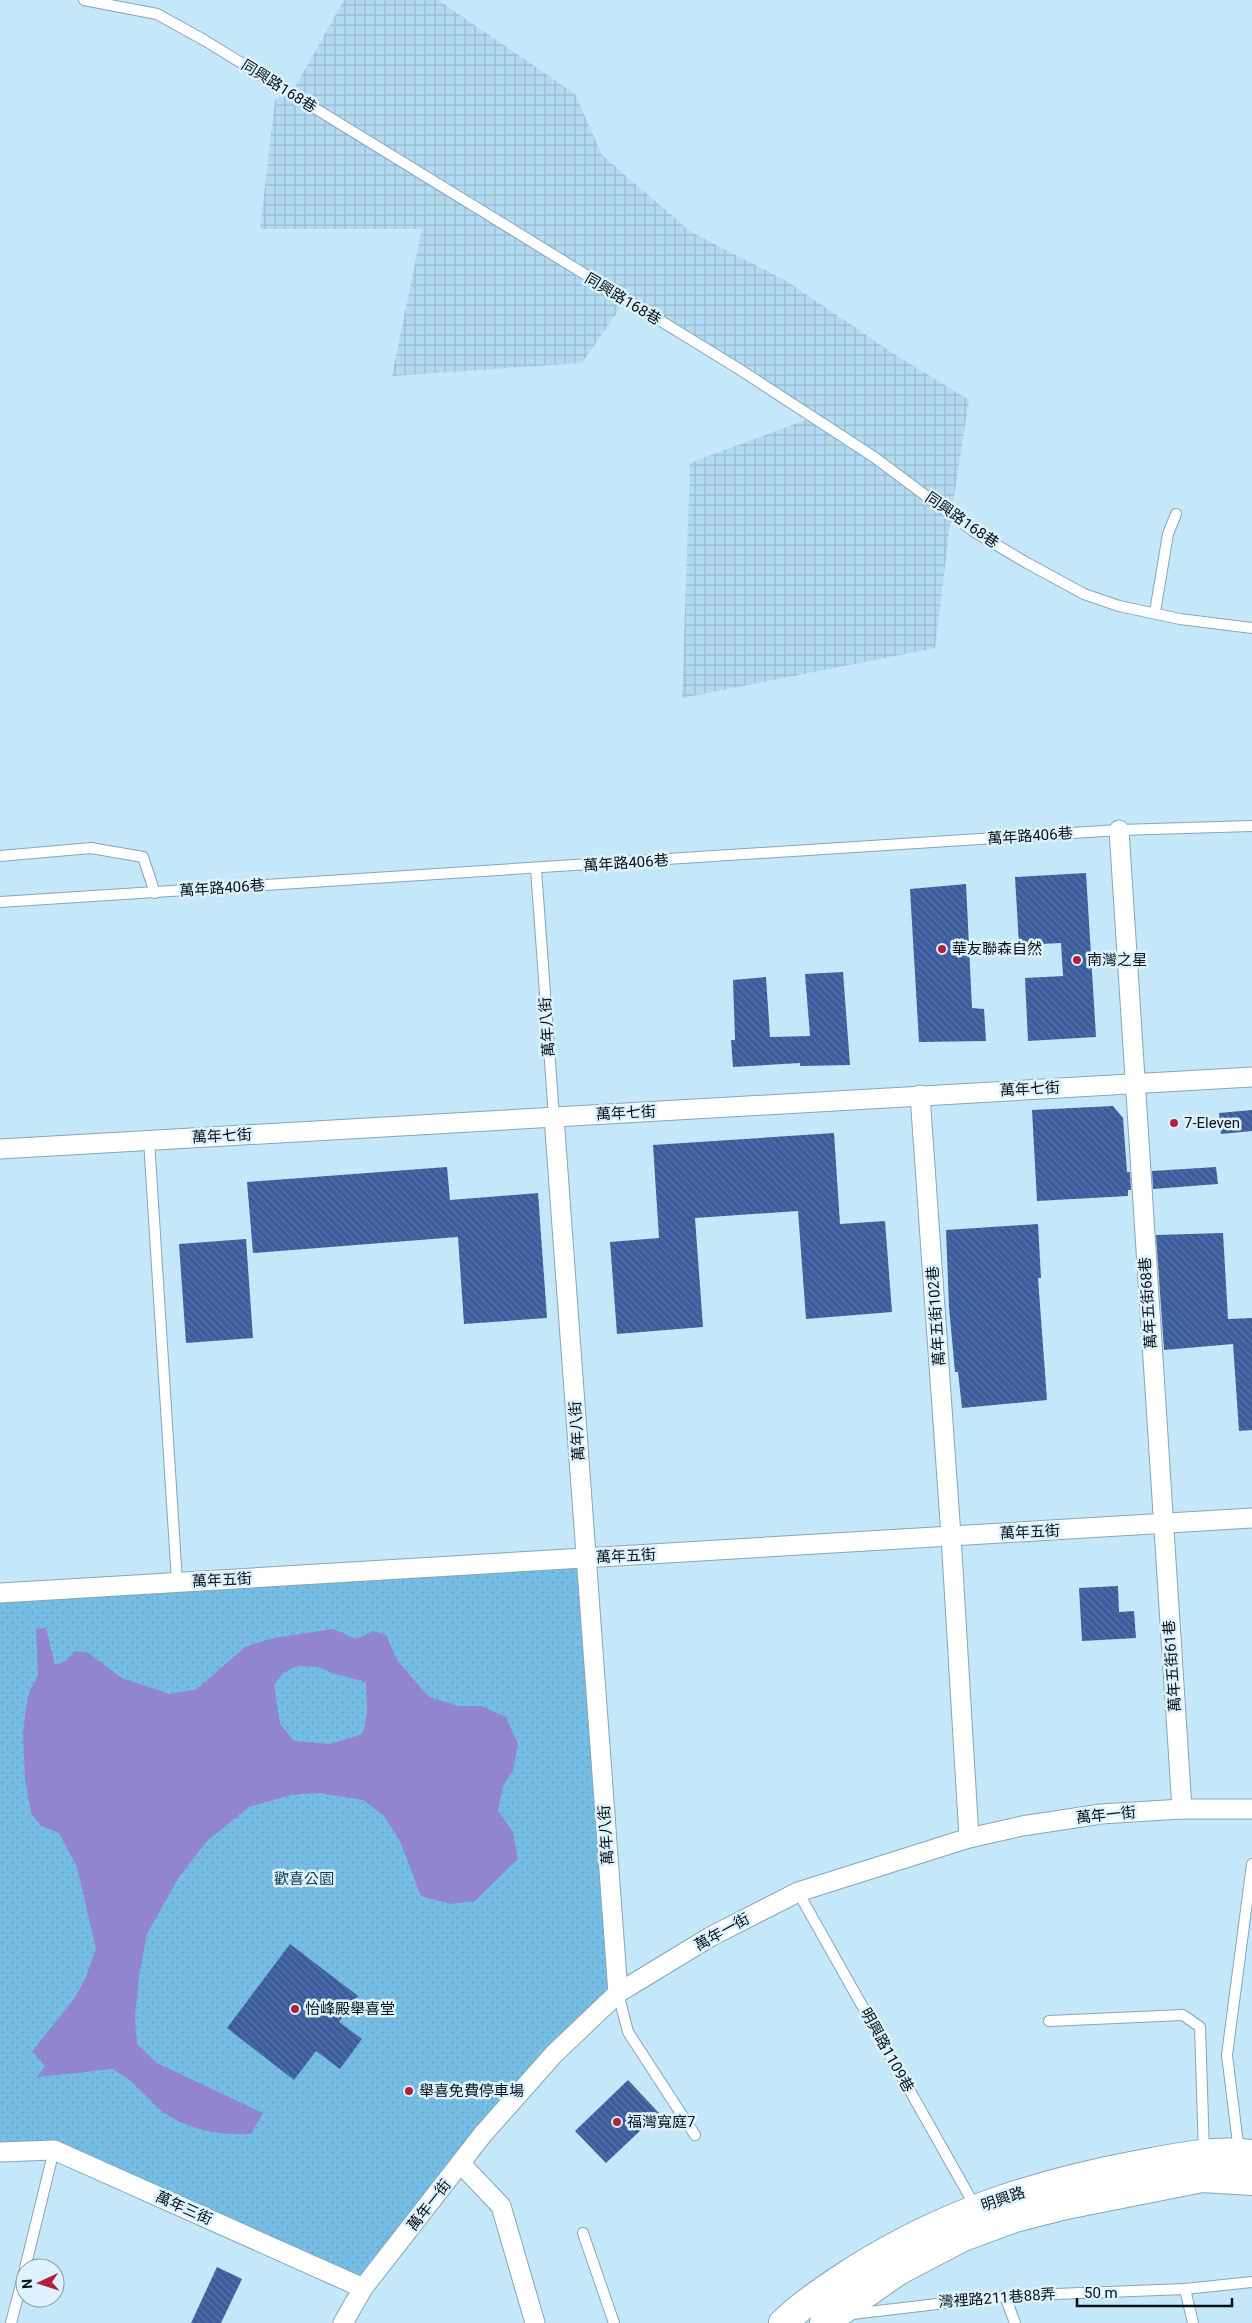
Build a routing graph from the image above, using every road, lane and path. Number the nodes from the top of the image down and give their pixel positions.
1 (84, 0) edge
2 (1176, 514) dead end
3 (1154, 612) junction
4 (1252, 628) edge
5 (1252, 826) edge
6 (1119, 830) junction
7 (0, 856) edge
8 (536, 869) junction
9 (155, 893) junction
10 (0, 902) edge
11 (1252, 1076) edge
12 (1134, 1083) junction
13 (920, 1096) junction
14 (554, 1117) junction
15 (149, 1140) junction
16 (0, 1149) edge
17 (1252, 1518) edge
18 (1162, 1524) junction
19 (951, 1536) junction
20 (586, 1558) junction
21 (177, 1582) junction
22 (0, 1593) edge
23 (1182, 1809) junction
24 (1252, 1809) edge
25 (969, 1838) junction
26 (1252, 1864) edge
27 (798, 1892) junction
28 (618, 1993) junction
29 (1050, 2021) dead end
30 (695, 2135) dead end
31 (54, 2150) junction
32 (0, 2152) edge
33 (1204, 2152) junction
34 (1246, 2154) edge
35 (461, 2164) junction
36 (1252, 2181) edge
37 (976, 2208) junction
38 (582, 2234) dead end
39 (27, 2258) edge
40 (1252, 2282) edge
41 (363, 2288) junction
42 (1184, 2289) junction
43 (1006, 2296) junction
44 (813, 2297) junction
45 (15, 2307) edge
46 (831, 2321) edge
47 (11, 2323) edge
48 (343, 2323) edge
49 (535, 2323) edge
50 (614, 2323) edge
51 (783, 2323) edge
52 (1015, 2323) edge
53 (1193, 2323) edge

1 - 3 lane, 同興路168巷
2 - 3 lane
3 - 4 lane, 同興路168巷
5 - 6 lane, 萬年路406巷
6 - 8 lane, 萬年路406巷
6 - 12 street, 萬年五街68巷
7 - 9 lane
8 - 9 lane, 萬年路406巷
8 - 14 lane, 萬年八街
9 - 10 lane, 萬年路406巷
11 - 12 street, 萬年七街
12 - 13 street, 萬年七街
12 - 18 street, 萬年五街68巷
13 - 14 street, 萬年七街
13 - 19 street, 萬年五街102巷
14 - 15 street, 萬年七街
14 - 20 street, 萬年八街
15 - 16 street, 萬年七街
15 - 21 lane
17 - 18 street, 萬年五街
18 - 19 street, 萬年五街
18 - 23 street, 萬年五街61巷
19 - 20 street, 萬年五街
19 - 25 street, 萬年五街102巷
20 - 21 street, 萬年五街
20 - 28 street, 萬年八街
21 - 22 street, 萬年五街
23 - 24 street, 萬年一街
23 - 25 street, 萬年一街
25 - 27 street, 萬年一街
26 - 34 lane
27 - 28 street, 萬年一街
27 - 37 lane, 明興路1109巷
28 - 30 lane
28 - 35 street, 萬年一街
29 - 33 lane
31 - 32 street, 萬年三街
31 - 39 lane
31 - 41 street, 萬年三街
33 - 34 main road, 明興路
33 - 37 main road, 明興路
35 - 41 street, 萬年一街
35 - 49 street
36 - 46 main road, 明興路
37 - 44 main road, 明興路
38 - 50 lane
40 - 42 lane, 灣裡路211巷88弄
41 - 48 street, 萬年一街
42 - 43 lane, 灣裡路211巷88弄
42 - 53 lane
43 - 46 lane, 灣裡路211巷88弄
43 - 52 lane
44 - 46 street
44 - 51 main road, 明興路
45 - 47 lane

